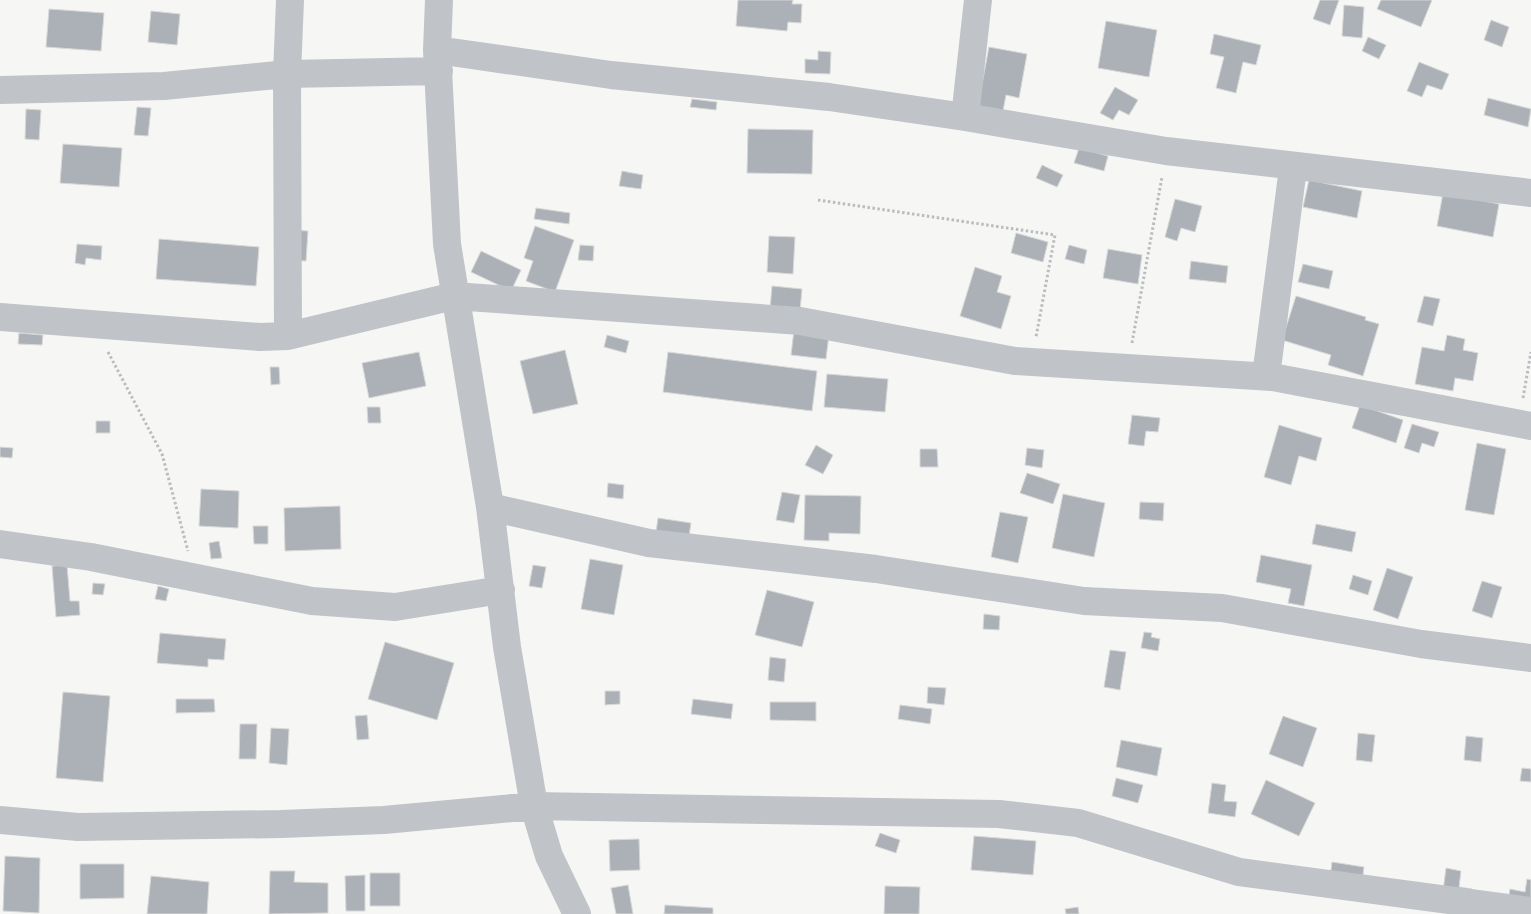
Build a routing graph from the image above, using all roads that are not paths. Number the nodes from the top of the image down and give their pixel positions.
1 (290, 0) edge
2 (439, 0) edge
3 (978, 0) edge
4 (438, 61) junction
5 (287, 74) junction
6 (0, 90) edge
7 (965, 117) junction
8 (1293, 168) junction
9 (1531, 193) edge
10 (454, 296) junction
11 (0, 317) edge
12 (288, 336) junction
13 (1266, 376) junction
14 (1525, 425) edge
15 (490, 507) junction
16 (0, 544) edge
17 (500, 590) junction
18 (1531, 658) edge
19 (534, 806) junction
20 (0, 820) edge
21 (1531, 911) edge
22 (577, 914) edge

1 - 5 street
2 - 4 street
3 - 7 street
4 - 5 street
4 - 7 street
4 - 10 street
5 - 6 street
5 - 12 street
7 - 8 street
8 - 9 street
8 - 13 street
10 - 12 street
10 - 13 street
10 - 15 street
11 - 12 street
13 - 14 street
15 - 17 street
15 - 18 street
16 - 17 street
17 - 19 street
19 - 20 street
19 - 21 street
19 - 22 street

